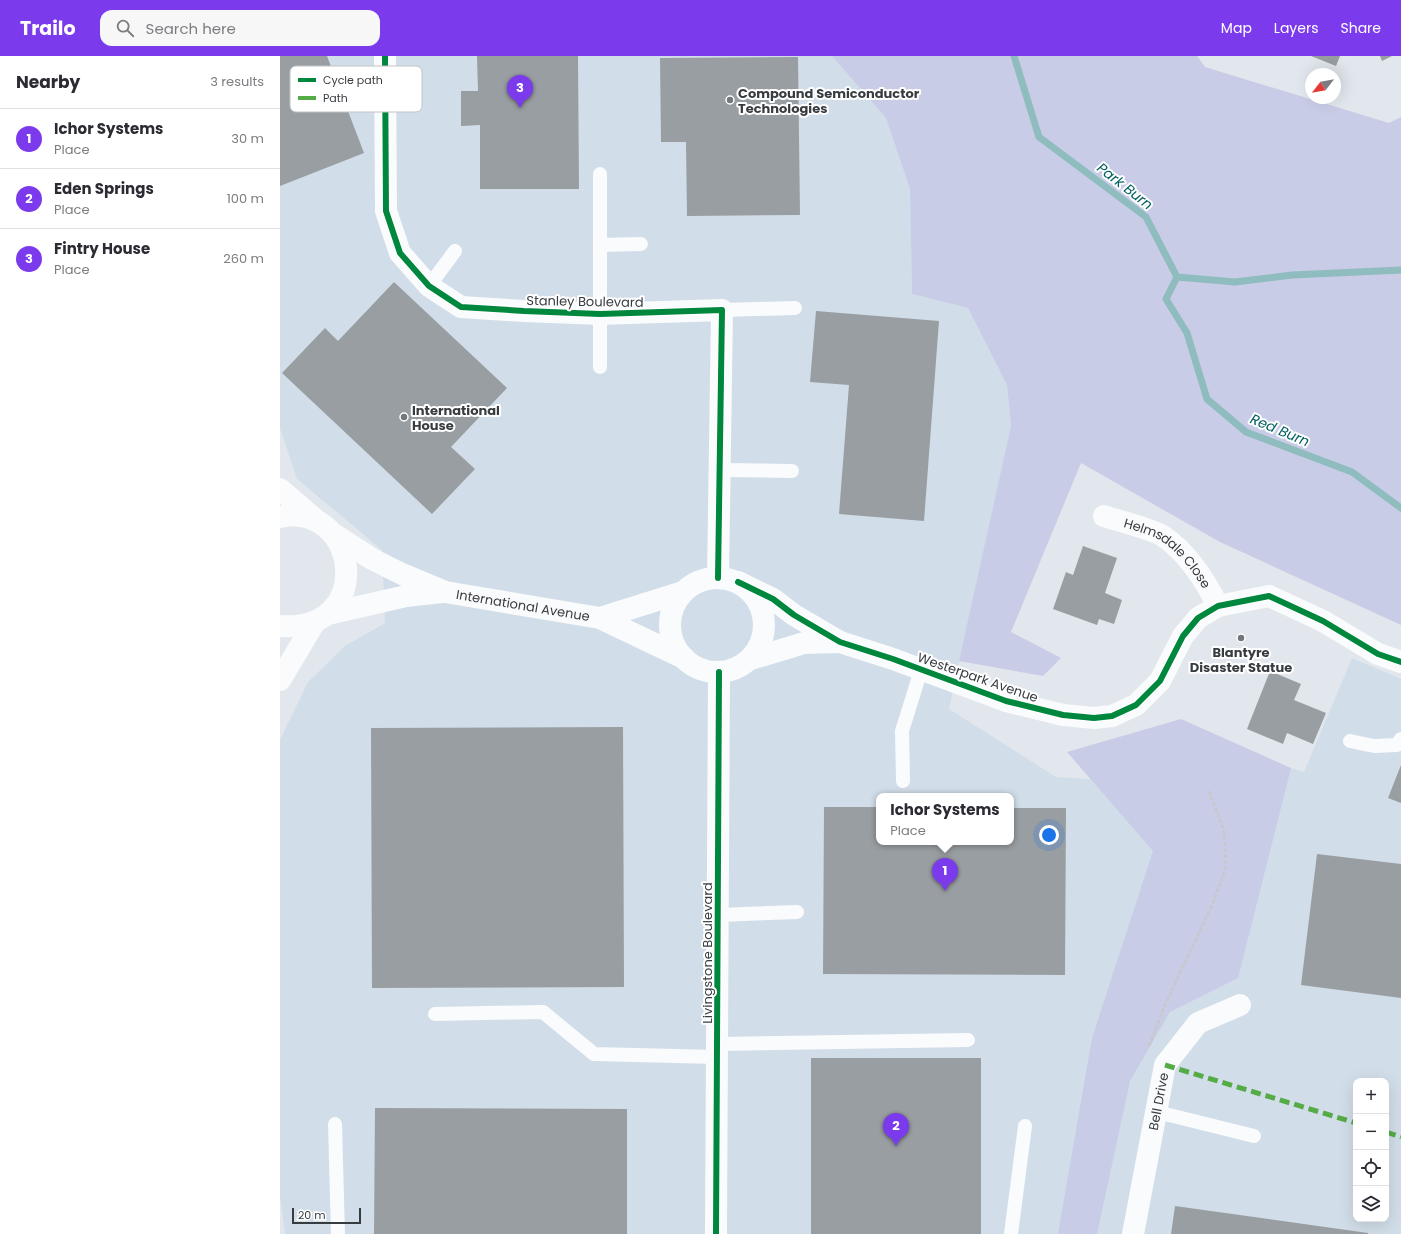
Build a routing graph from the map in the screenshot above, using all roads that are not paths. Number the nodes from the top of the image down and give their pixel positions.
1 (385, 56) edge
2 (385, 66) edge
3 (385, 112) edge
4 (600, 174) dead end
5 (642, 244) dead end
6 (600, 245) junction
7 (455, 251) dead end
8 (429, 286) junction
9 (795, 308) dead end
10 (722, 310) junction
11 (600, 314) junction
12 (600, 367) dead end
13 (720, 470) junction
14 (792, 471) dead end
15 (280, 489) edge
16 (1104, 516) dead end
17 (280, 518) edge
18 (326, 528) junction
19 (728, 580) junction
20 (445, 592) junction
21 (683, 592) junction
22 (1218, 606) junction
23 (321, 618) junction
24 (600, 618) junction
25 (280, 626) edge
26 (840, 642) junction
27 (684, 658) junction
28 (750, 659) junction
29 (1401, 662) edge
30 (921, 670) junction
31 (719, 672) junction
32 (280, 680) edge
33 (1401, 739) edge
34 (1350, 741) dead end
35 (903, 781) dead end
36 (797, 912) dead end
37 (718, 915) junction
38 (1240, 1005) dead end
39 (435, 1014) dead end
40 (968, 1040) dead end
41 (717, 1050) junction
42 (1156, 1112) junction
43 (335, 1124) dead end
44 (1025, 1126) dead end
45 (1254, 1136) dead end
46 (338, 1234) edge
47 (716, 1234) edge
48 (1011, 1234) edge
49 (1133, 1234) edge

1 - 2 street, Stanley Boulevard
3 - 8 street, Stanley Boulevard
4 - 6 lane
5 - 6 lane
6 - 11 lane
7 - 8 lane
8 - 11 street, Stanley Boulevard
9 - 10 lane
10 - 11 street, Stanley Boulevard
10 - 13 street
11 - 12 lane
13 - 14 lane
13 - 19 street
15 - 18 street
16 - 22 street, Helmsdale Close
17 - 18 street
18 - 20 street, International Avenue
18 - 23 street
19 - 21 street
19 - 26 street, Westerpark Avenue
19 - 28 street
20 - 23 street, International Avenue
20 - 24 street, International Avenue
21 - 24 street, International Avenue
21 - 27 street
22 - 29 street, Westerpark Avenue
22 - 30 street, Westerpark Avenue
23 - 25 street, International Avenue
23 - 32 street
24 - 27 street, International Avenue
26 - 28 street, Westerpark Avenue
26 - 30 street, Westerpark Avenue
27 - 31 street
28 - 31 street
30 - 35 lane
31 - 37 street, Livingstone Boulevard
33 - 34 lane
36 - 37 lane
37 - 41 street, Livingstone Boulevard
38 - 42 street, Bell Drive
39 - 41 lane
40 - 41 lane
41 - 47 street, Livingstone Boulevard
42 - 45 lane
42 - 49 street, Bell Drive
43 - 46 lane
44 - 48 lane

